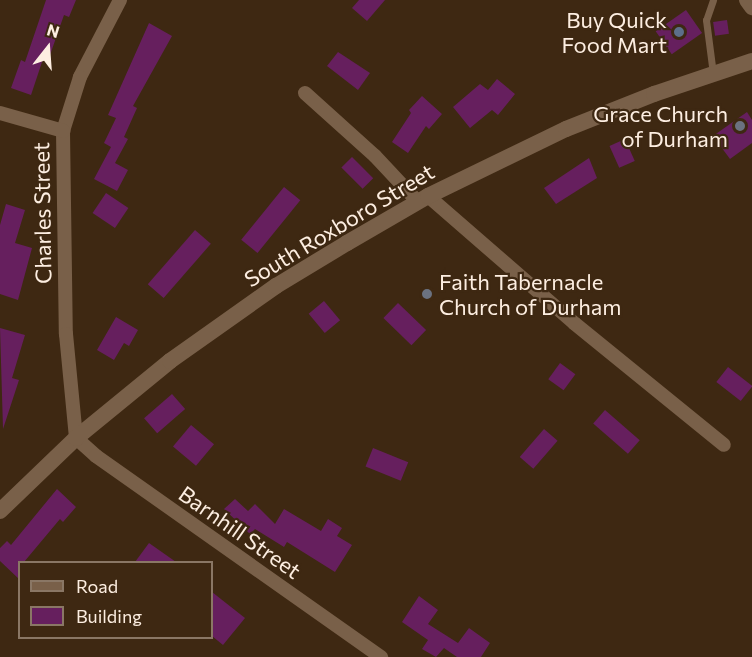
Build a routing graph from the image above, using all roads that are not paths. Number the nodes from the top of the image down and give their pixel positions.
1 (120, 0) edge
2 (713, 0) edge
3 (747, 0) edge
4 (752, 7) edge
5 (752, 61) edge
6 (713, 74) junction
7 (305, 93) dead end
8 (0, 113) edge
9 (63, 131) junction
10 (423, 199) junction
11 (76, 438) junction
12 (724, 446) dead end
13 (0, 511) edge
14 (381, 657) edge

1 - 9 street, Charles Street
2 - 6 lane
3 - 4 street
5 - 6 street, South Roxboro Street
6 - 10 street, South Roxboro Street
7 - 10 street
8 - 9 street
9 - 11 street, Charles Street
10 - 11 street, South Roxboro Street
10 - 12 street
11 - 13 street, South Roxboro Street
11 - 14 street, Barnhill Street

